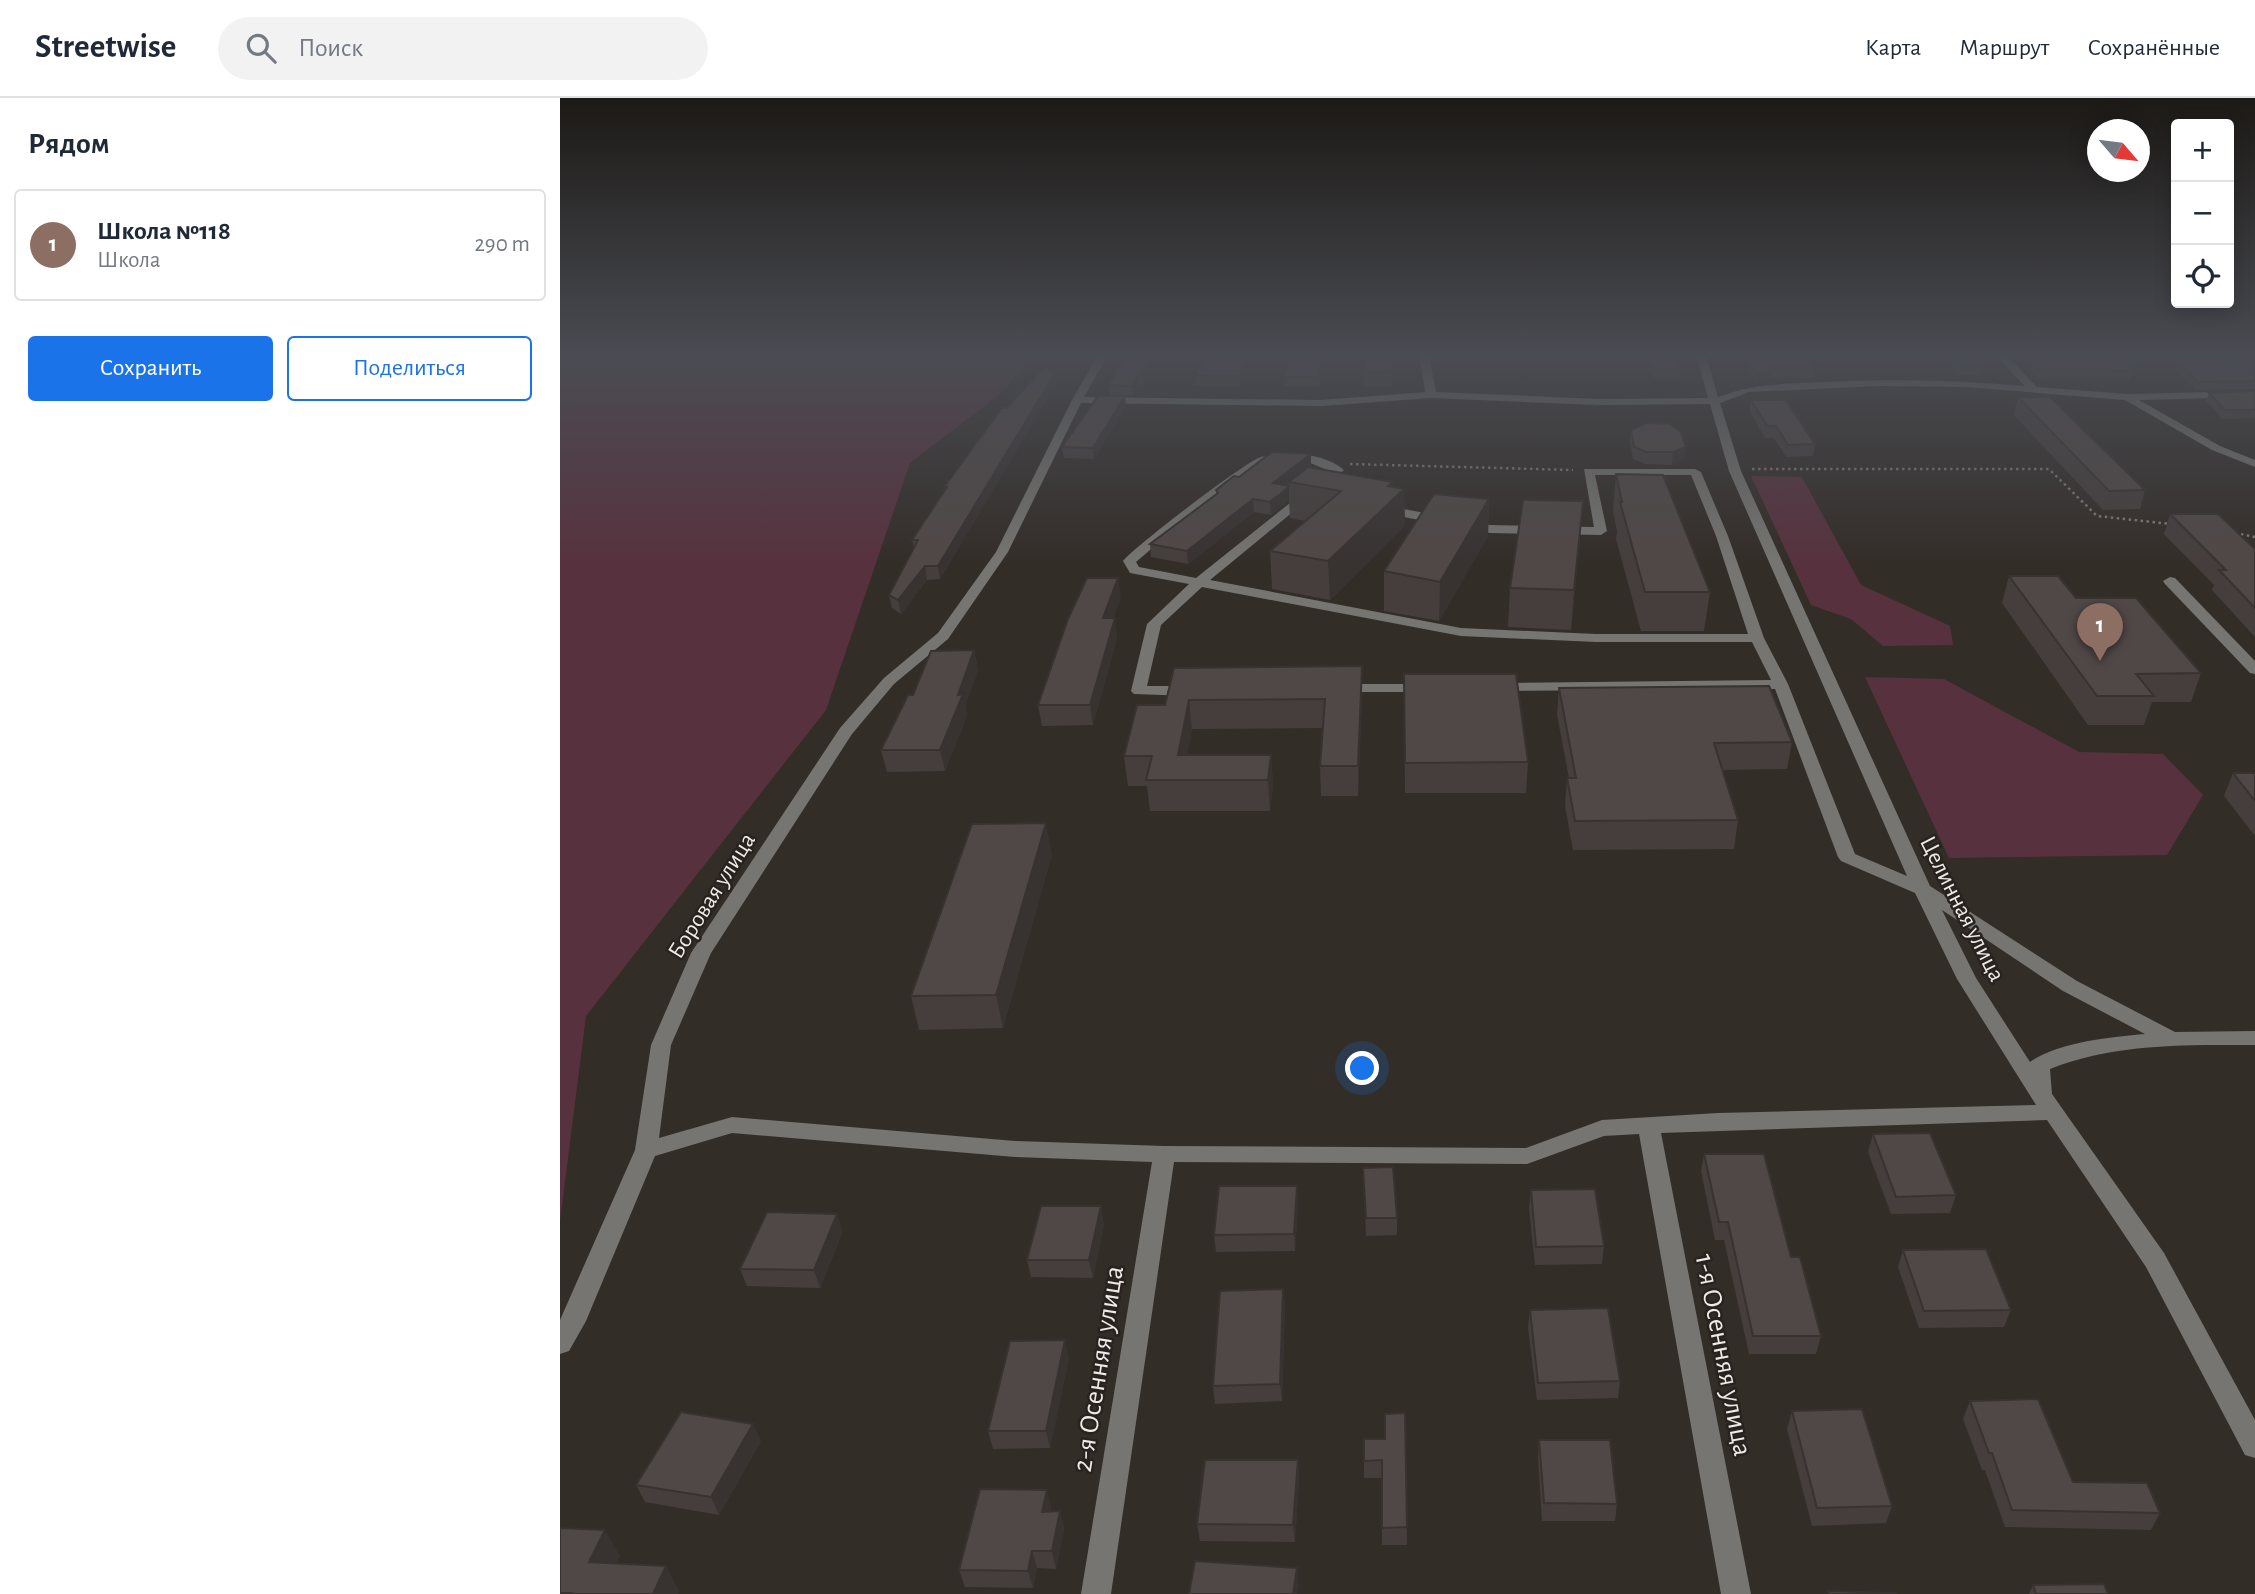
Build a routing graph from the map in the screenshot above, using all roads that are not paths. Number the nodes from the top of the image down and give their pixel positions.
1 (1065, 425) edge
2 (1722, 425) edge
3 (2176, 425) edge
4 (2255, 464) edge
5 (1373, 508) edge
6 (2170, 581) dead end
7 (1198, 583) junction
8 (1757, 638) junction
9 (2255, 670) edge
10 (1781, 684) junction
11 (1446, 688) edge
12 (1474, 688) edge
13 (1320, 689) edge
14 (1209, 691) edge
15 (1922, 889) junction
16 (2170, 1038) junction
17 (2255, 1038) edge
18 (2047, 1103) junction
19 (1649, 1127) junction
20 (646, 1150) junction
21 (1164, 1154) junction
22 (560, 1343) edge
23 (2255, 1446) edge
24 (1096, 1594) edge
25 (1736, 1594) edge

1 - 20 street, Боровая улица
2 - 15 street, Целинная улица
3 - 4 street
5 - 8 street
6 - 9 street
7 - 7 street
7 - 8 street
7 - 14 street
8 - 10 street
10 - 12 street
10 - 15 street
11 - 13 street
15 - 16 street
15 - 18 street, Целинная улица
16 - 17 street
16 - 18 street
18 - 19 street
18 - 23 street, Целинная улица
19 - 21 street
19 - 25 street, 1-я Осенняя улица
20 - 21 street
20 - 22 street, Боровая улица
21 - 24 street, 2-я Осенняя улица

